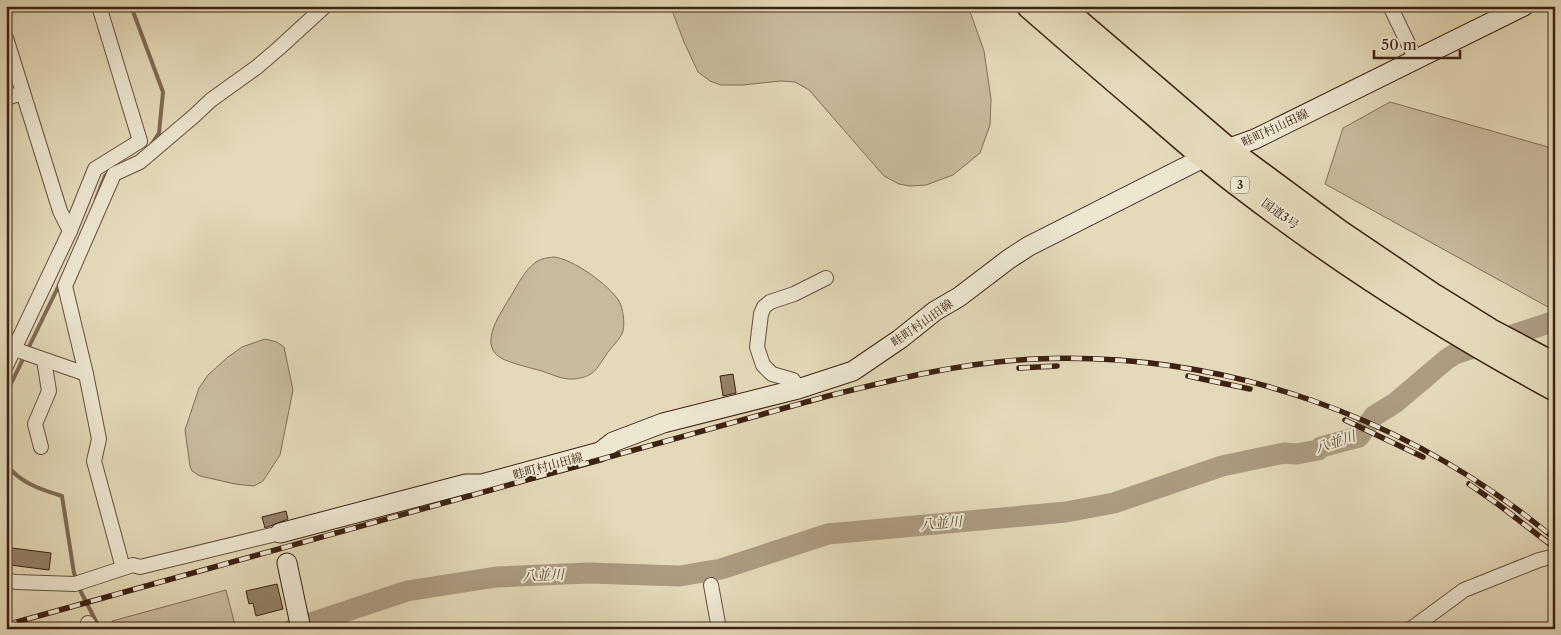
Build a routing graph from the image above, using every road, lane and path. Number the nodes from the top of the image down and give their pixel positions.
1 (100, 6) edge
2 (325, 6) edge
3 (1030, 6) edge
4 (1059, 6) edge
5 (1390, 6) edge
6 (1524, 6) edge
7 (6, 38) edge
8 (1416, 60) junction
9 (24, 93) junction
10 (6, 98) edge
11 (136, 144) junction
12 (1216, 153) junction
13 (146, 156) junction
14 (70, 231) junction
15 (826, 278) dead end
16 (1491, 342) junction
17 (14, 349) junction
18 (44, 360) junction
19 (6, 366) edge
20 (1555, 366) edge
21 (86, 374) junction
22 (1555, 388) edge
23 (798, 389) junction
24 (41, 447) dead end
25 (280, 533) joint
26 (1555, 556) edge
27 (287, 563) dead end
28 (123, 568) junction
29 (6, 580) edge
30 (711, 585) dead end
31 (300, 624) edge
32 (719, 629) edge
33 (1411, 629) edge

1 - 11 street
2 - 13 street
3 - 12 highway, 国道3号 / 3
4 - 12 highway, 国道3号 / 3
5 - 8 street
6 - 8 main road, 畦町村山田線
7 - 9 street
8 - 12 main road, 畦町村山田線
9 - 10 street
9 - 14 street
11 - 13 street
11 - 14 street
12 - 16 highway, 国道3号 / 3
12 - 23 main road, 畦町村山田線
13 - 21 street
14 - 17 street
15 - 23 street
16 - 20 highway, 国道3号 / 3
16 - 22 highway, 国道3号 / 3
17 - 18 street
17 - 19 street
18 - 21 street
18 - 24 street
21 - 28 street
23 - 25 main road, 畦町村山田線
25 - 28 street
26 - 33 street
27 - 31 main road
28 - 29 street
30 - 32 street

